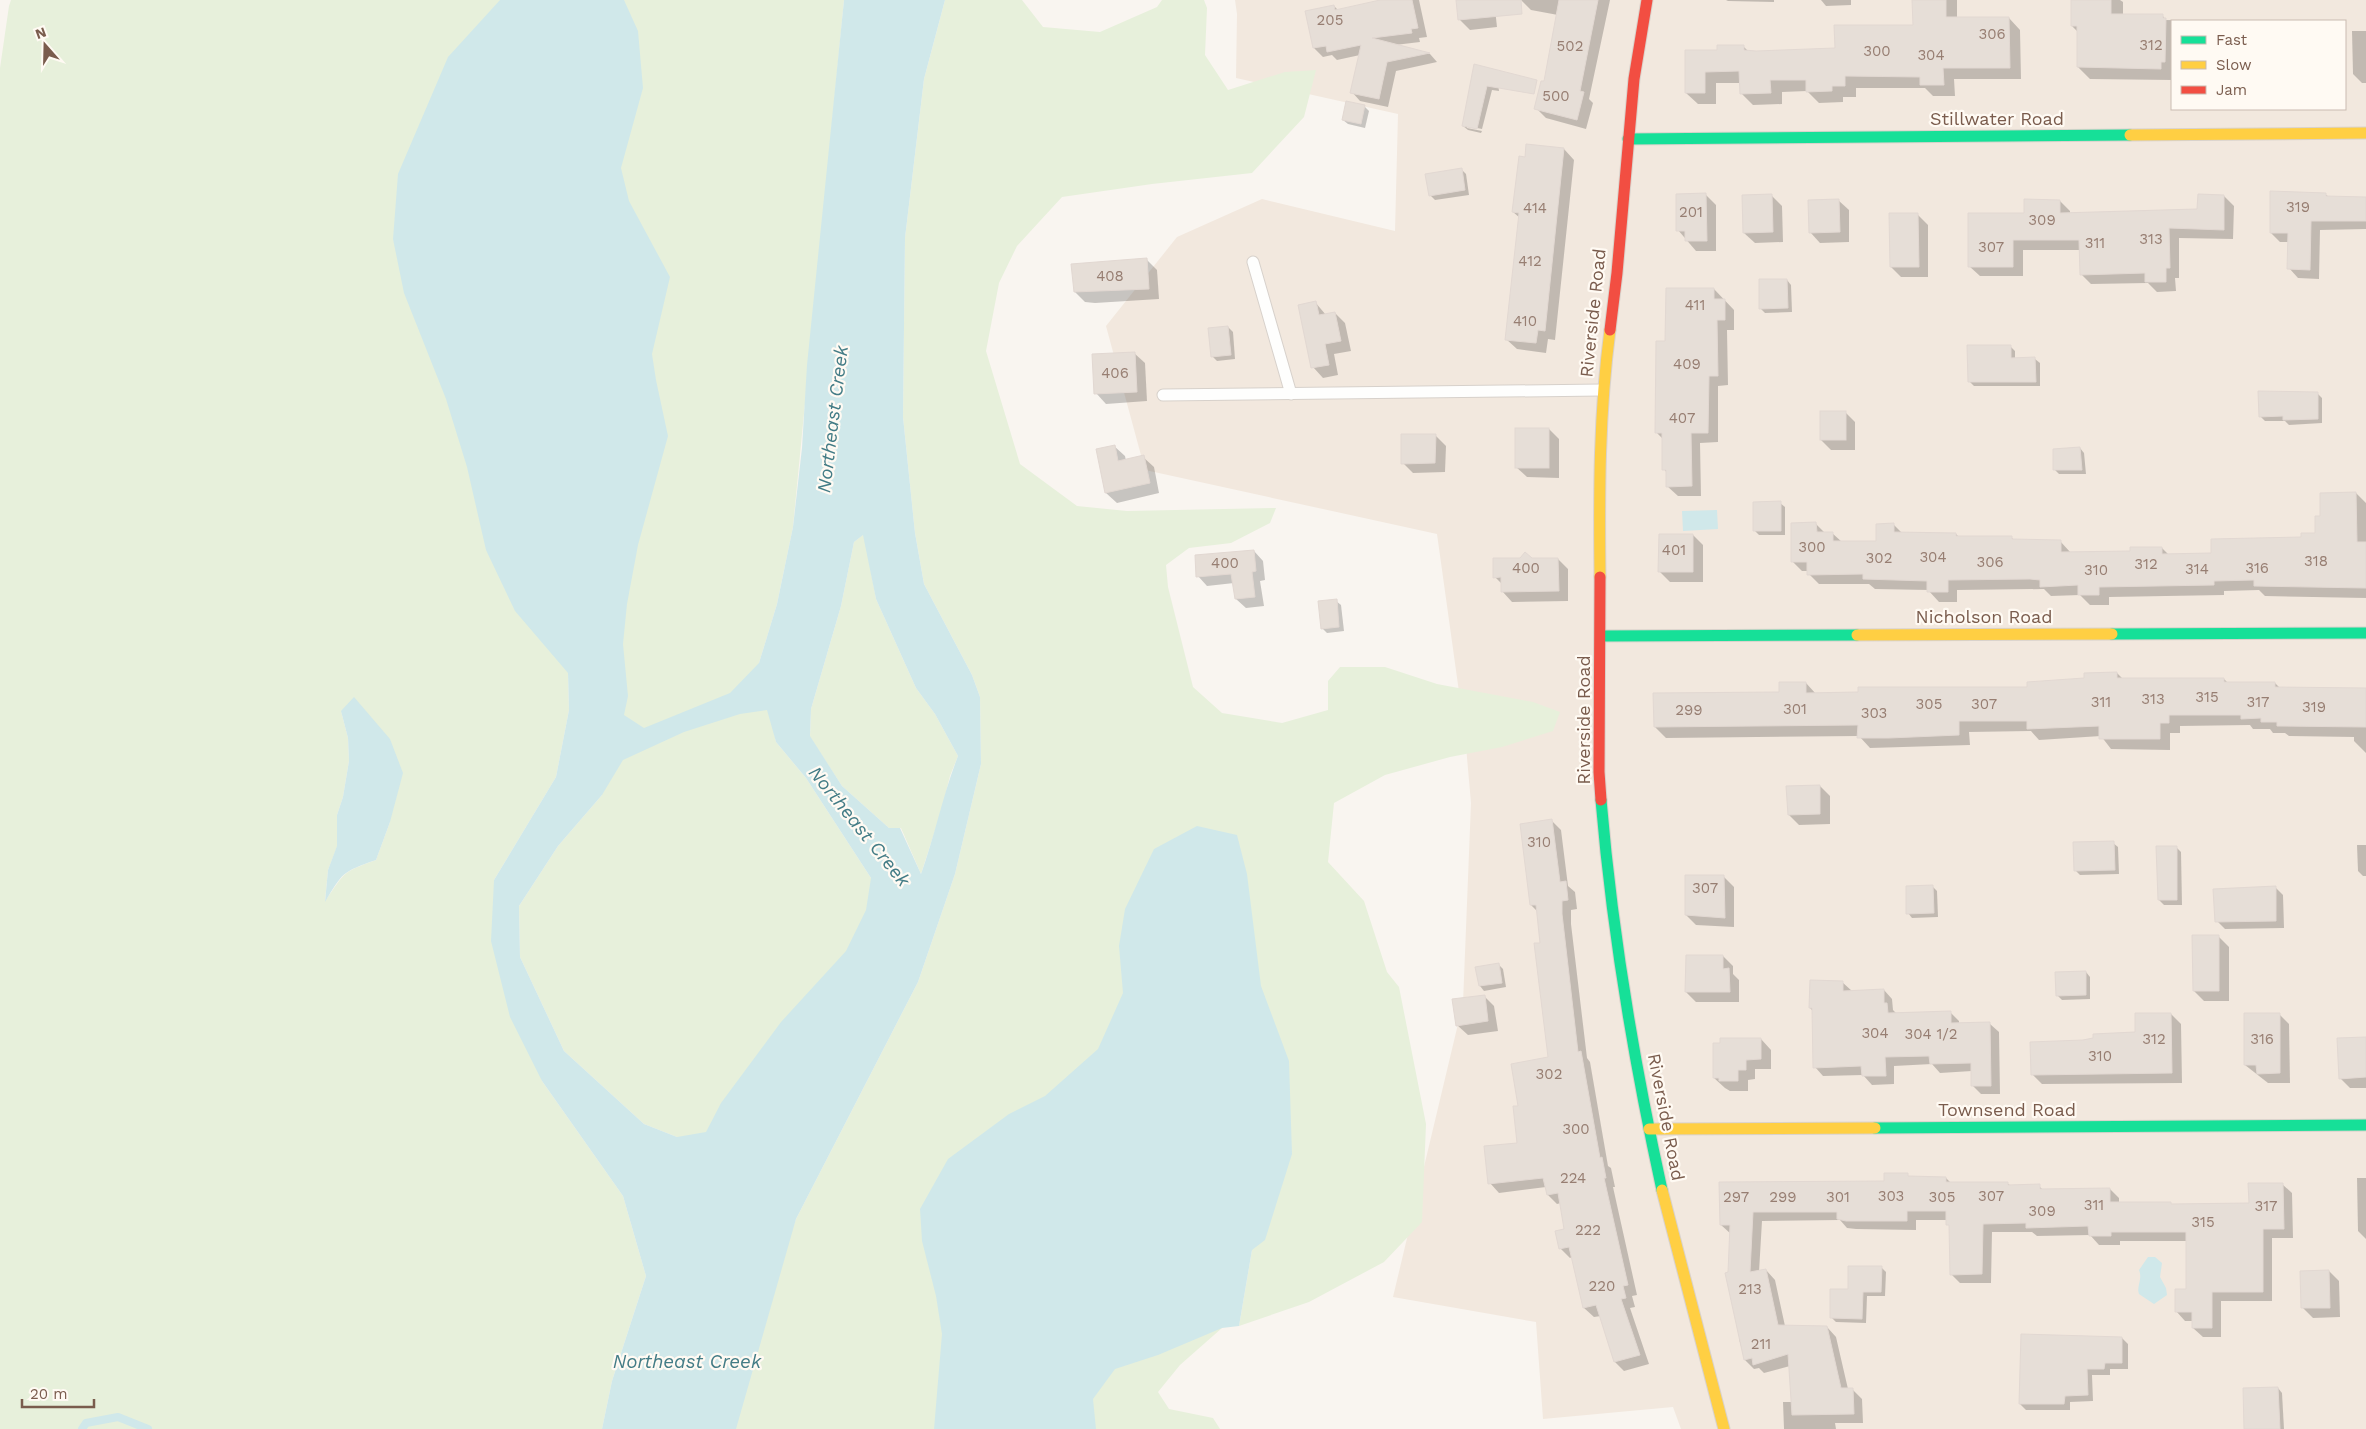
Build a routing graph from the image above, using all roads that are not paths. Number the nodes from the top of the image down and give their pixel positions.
1 (1647, 0) edge
2 (2366, 133) edge
3 (1628, 139) junction
4 (1253, 262) dead end
5 (1602, 390) junction
6 (1291, 394) junction
7 (1163, 395) dead end
8 (2366, 632) edge
9 (1601, 636) junction
10 (2366, 1125) edge
11 (1649, 1130) junction
12 (1724, 1429) edge

1 - 3 street, Riverside Road
2 - 3 street, Stillwater Road
3 - 5 street, Riverside Road
4 - 6 lane
5 - 6 lane
5 - 9 street, Riverside Road
6 - 7 lane
8 - 9 street, Nicholson Road
9 - 11 street, Riverside Road
10 - 11 street, Townsend Road
11 - 12 street, Riverside Road

